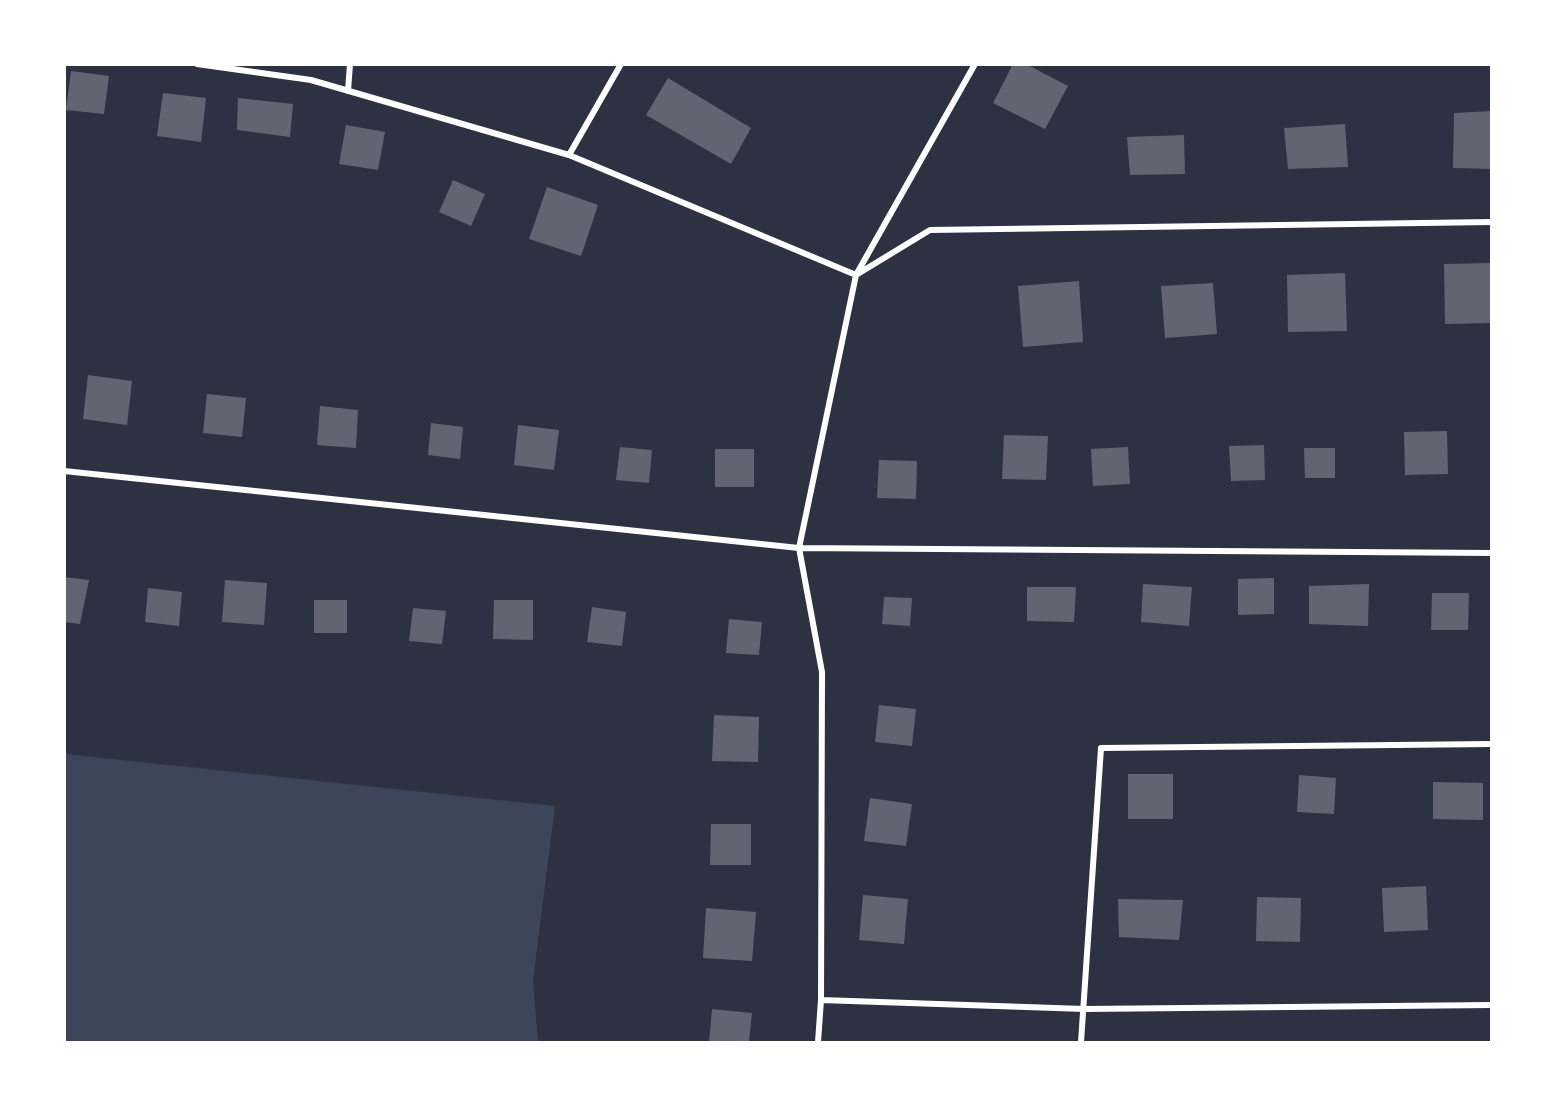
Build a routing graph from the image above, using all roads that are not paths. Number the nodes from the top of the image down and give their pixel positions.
1 (197, 64) edge
2 (350, 64) edge
3 (621, 64) edge
4 (975, 64) edge
5 (348, 91) junction
6 (569, 155) junction
7 (1491, 222) edge
8 (856, 275) junction
9 (64, 471) edge
10 (800, 548) junction
11 (1491, 553) edge
12 (1491, 744) edge
13 (820, 1000) junction
14 (1491, 1005) edge
15 (1084, 1009) junction
16 (818, 1042) edge
17 (1081, 1042) edge

1 - 5 street
2 - 5 street
3 - 6 street
4 - 8 street
5 - 6 street
6 - 8 street
7 - 8 street
8 - 10 street
9 - 10 street
10 - 11 street
10 - 13 street
12 - 15 street
13 - 15 street
13 - 16 street
14 - 15 street
15 - 17 street

